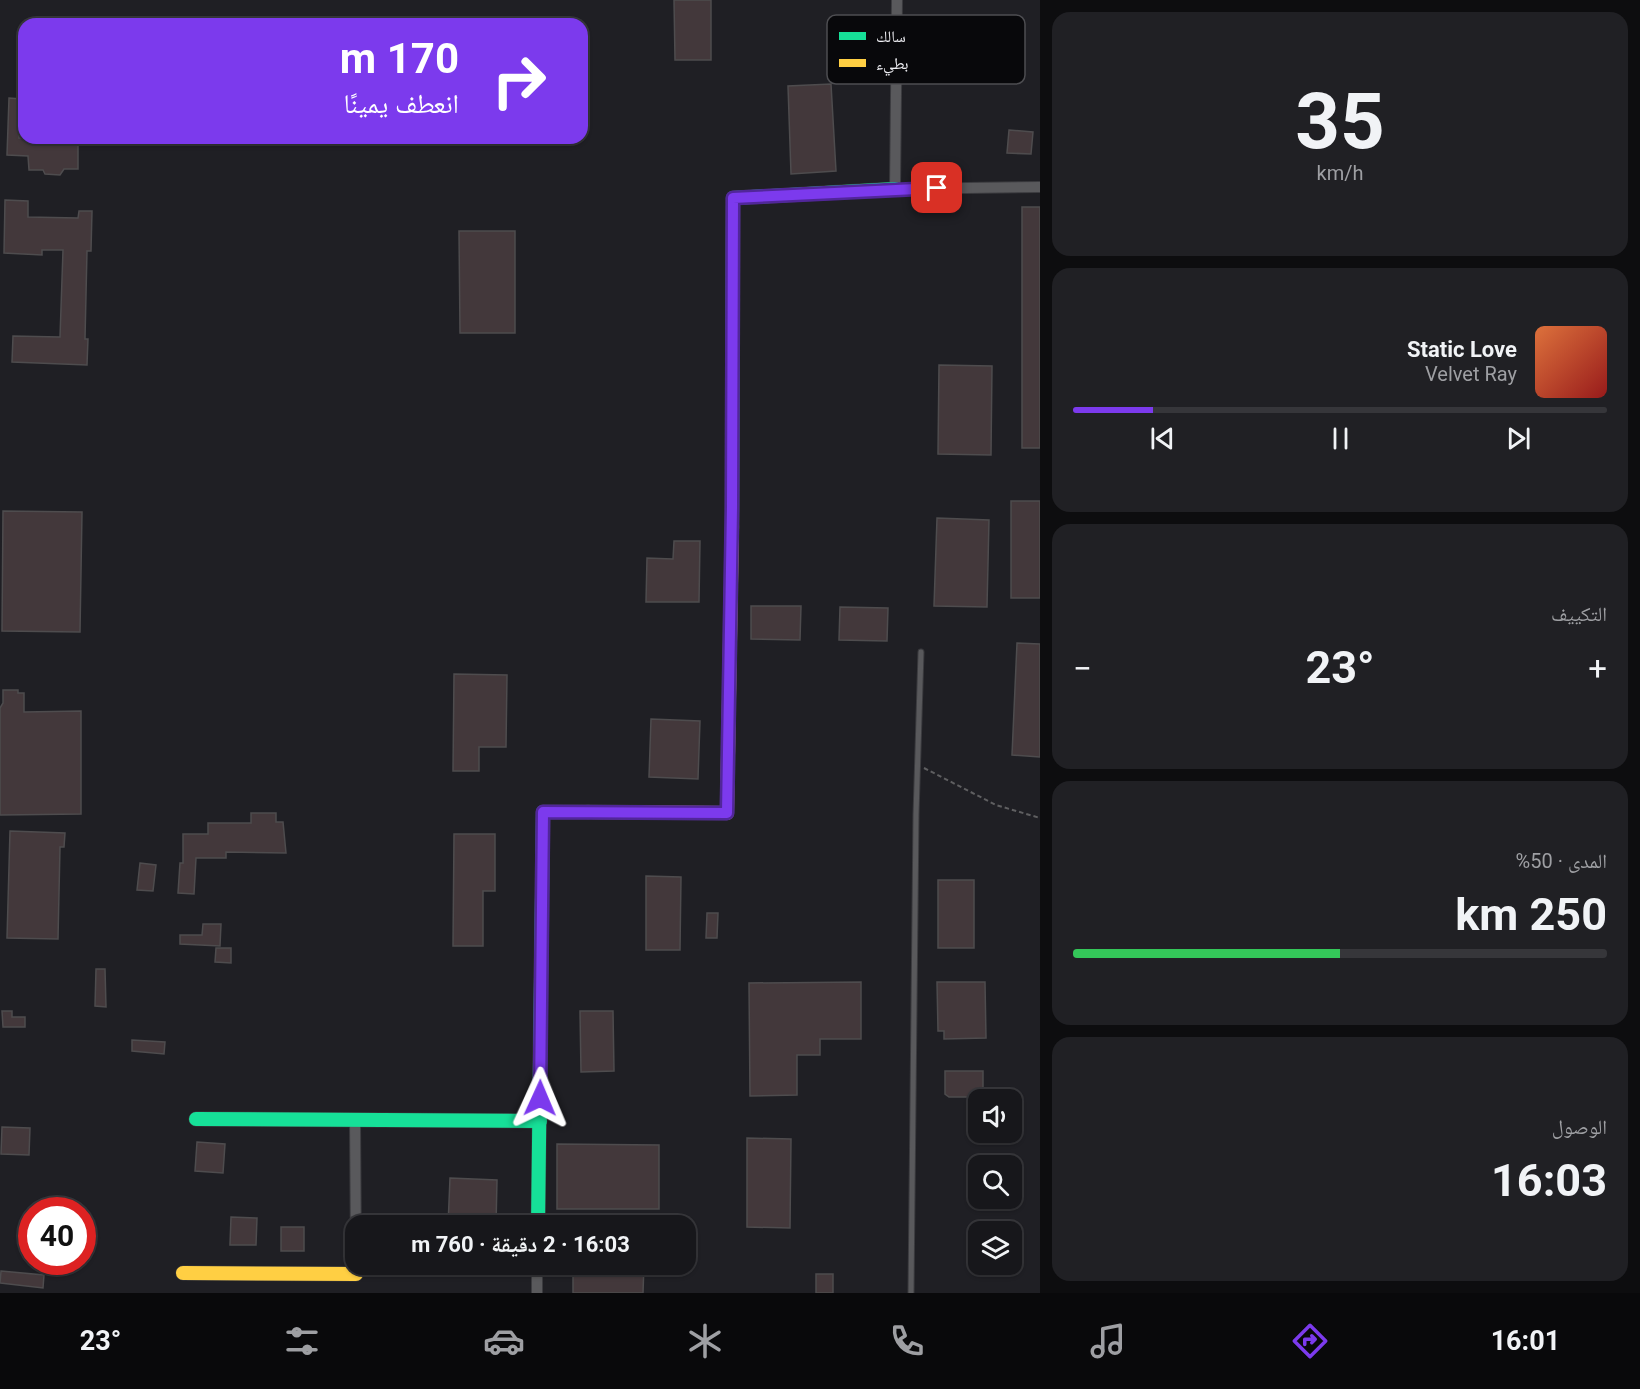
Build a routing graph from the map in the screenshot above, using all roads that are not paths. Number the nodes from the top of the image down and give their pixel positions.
1 (897, 0) edge
2 (897, 15) edge
3 (896, 84) edge
4 (1040, 187) edge
5 (895, 189) junction
6 (921, 652) dead end
7 (195, 1119) dead end
8 (355, 1120) junction
9 (540, 1121) junction
10 (356, 1215) edge
11 (538, 1215) edge
12 (183, 1273) dead end
13 (345, 1274) edge
14 (537, 1275) edge
15 (537, 1293) edge
16 (911, 1293) edge

1 - 2 street
3 - 5 street
4 - 5 street
5 - 9 street
6 - 16 lane
7 - 8 street
8 - 9 street
8 - 10 street
9 - 11 street
12 - 13 street
14 - 15 street

